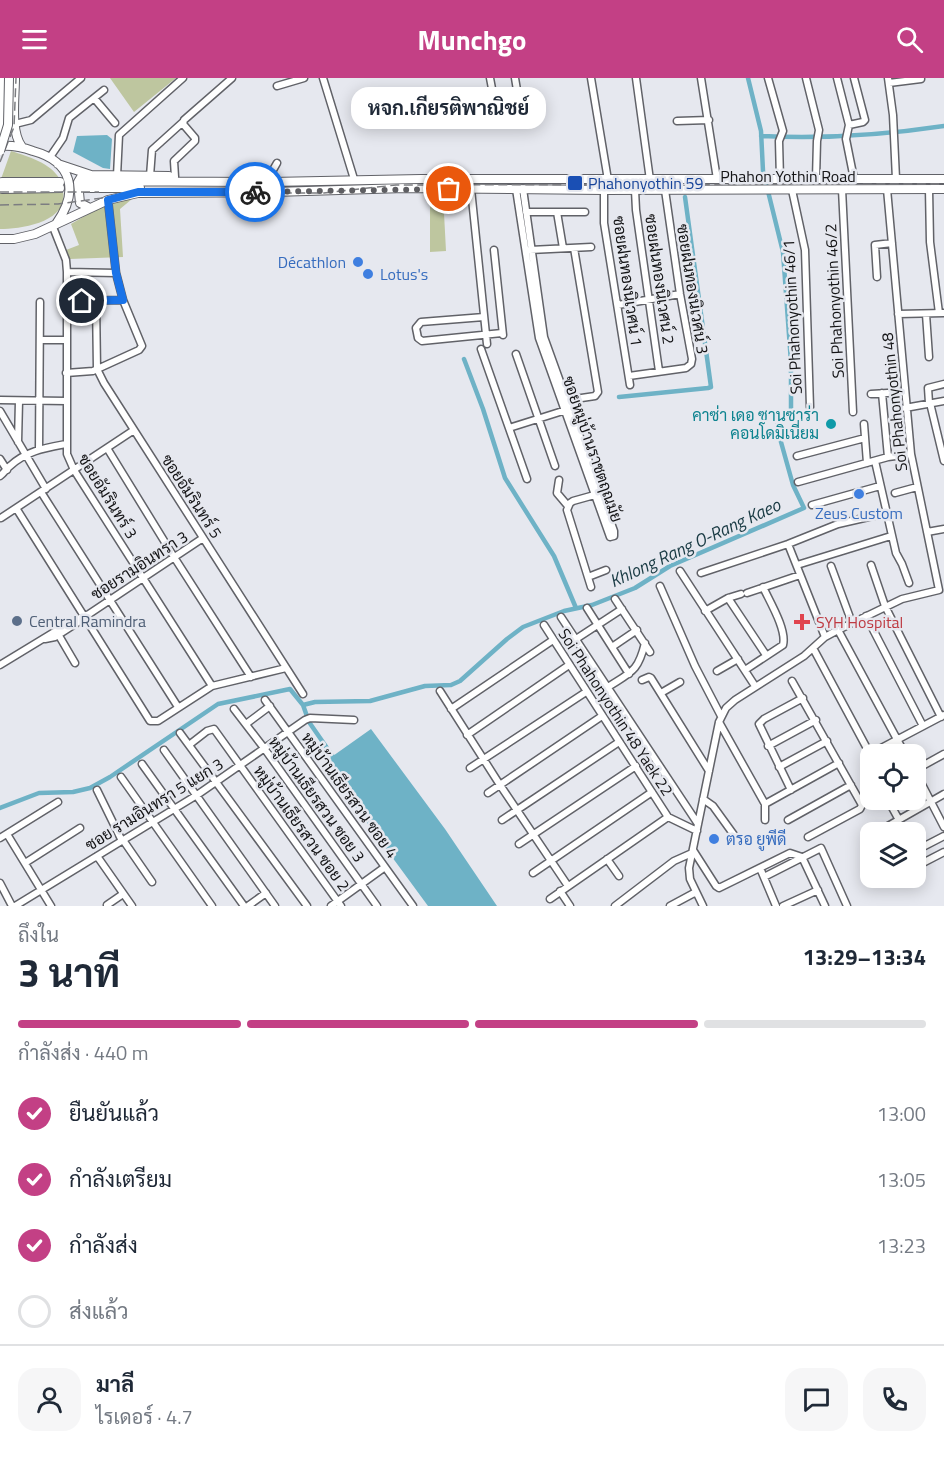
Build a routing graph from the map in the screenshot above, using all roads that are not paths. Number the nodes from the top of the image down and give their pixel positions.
1 (4, 78) edge
2 (9, 78) edge
3 (15, 78) edge
4 (81, 78) edge
5 (183, 78) edge
6 (232, 78) edge
7 (304, 78) edge
8 (323, 78) edge
9 (490, 78) edge
10 (514, 78) edge
11 (591, 78) edge
12 (636, 78) edge
13 (701, 78) edge
14 (768, 78) edge
15 (806, 78) edge
16 (837, 78) edge
17 (854, 78) edge
18 (921, 79) edge
19 (888, 80) edge
20 (277, 86) dead end
21 (104, 90) dead end
22 (517, 90) dead end
23 (493, 94) dead end
24 (94, 98) junction
25 (709, 120) junction
26 (183, 122) junction
27 (677, 122) dead end
28 (115, 123) dead end
29 (15, 127) junction
30 (848, 128) junction
31 (0, 137) edge
32 (0, 146) edge
33 (22, 147) junction
34 (0, 151) edge
35 (50, 158) junction
36 (277, 163) dead end
37 (58, 164) junction
38 (91, 175) junction
39 (117, 176) junction
40 (150, 176) junction
41 (175, 177) junction
42 (269, 177) junction
43 (354, 179) junction
44 (717, 179) junction
45 (780, 179) junction
46 (816, 179) junction
47 (854, 179) junction
48 (894, 179) junction
49 (944, 179) edge
50 (309, 180) junction
51 (608, 180) junction
52 (650, 180) junction
53 (685, 180) junction
54 (60, 185) dead end
55 (2, 186) dead end
56 (471, 189) junction
57 (520, 189) junction
58 (842, 189) junction
59 (890, 189) junction
60 (929, 189) junction
61 (944, 189) edge
62 (309, 190) junction
63 (604, 190) junction
64 (635, 190) junction
65 (665, 190) junction
66 (686, 190) junction
67 (792, 190) junction
68 (108, 200) junction
69 (90, 208) junction
70 (526, 212) junction
71 (557, 212) junction
72 (585, 212) dead end
73 (54, 226) junction
74 (0, 239) edge
75 (892, 243) junction
76 (563, 248) junction
77 (574, 248) junction
78 (591, 248) dead end
79 (494, 250) dead end
80 (529, 250) junction
81 (495, 264) junction
82 (479, 266) junction
83 (67, 272) junction
84 (116, 273) junction
85 (877, 277) dead end
86 (680, 294) junction
87 (123, 300) junction
88 (649, 300) junction
89 (67, 301) junction
90 (40, 302) dead end
91 (96, 302) junction
92 (618, 305) junction
93 (942, 313) edge
94 (898, 314) junction
95 (926, 314) junction
96 (484, 317) junction
97 (486, 334) junction
98 (40, 340) junction
99 (67, 340) junction
100 (487, 344) dead end
101 (481, 349) dead end
102 (516, 354) dead end
103 (928, 357) dead end
104 (97, 369) junction
105 (555, 372) junction
106 (659, 372) junction
107 (66, 373) junction
108 (629, 376) junction
109 (944, 384) edge
110 (630, 385) dead end
111 (904, 392) junction
112 (882, 393) junction
113 (871, 394) dead end
114 (0, 400) edge
115 (568, 400) junction
116 (944, 400) edge
117 (19, 401) junction
118 (40, 401) junction
119 (66, 401) junction
120 (929, 403) junction
121 (810, 407) dead end
122 (905, 408) junction
123 (566, 410) junction
124 (0, 411) edge
125 (853, 412) dead end
126 (538, 419) junction
127 (864, 423) dead end
128 (509, 428) junction
129 (134, 430) junction
130 (865, 438) junction
131 (18, 442) junction
132 (66, 444) junction
133 (106, 448) junction
134 (39, 450) junction
135 (584, 453) junction
136 (911, 454) junction
137 (25, 455) junction
138 (797, 456) dead end
139 (888, 457) junction
140 (0, 459) edge
141 (875, 461) junction
142 (944, 461) edge
143 (867, 463) junction
144 (555, 466) dead end
145 (6, 470) junction
146 (74, 470) junction
147 (0, 476) edge
148 (527, 479) dead end
149 (560, 480) dead end
150 (798, 482) dead end
151 (880, 486) junction
152 (917, 487) junction
153 (44, 490) junction
154 (895, 493) dead end
155 (598, 494) junction
156 (812, 505) dead end
157 (568, 506) junction
158 (16, 508) junction
159 (886, 513) junction
160 (1, 518) edge
161 (944, 529) edge
162 (927, 532) junction
163 (891, 536) junction
164 (203, 538) junction
165 (788, 544) junction
166 (174, 557) junction
167 (796, 565) junction
168 (871, 565) dead end
169 (831, 566) dead end
170 (606, 570) dead end
171 (680, 571) dead end
172 (701, 573) dead end
173 (800, 574) junction
174 (588, 576) junction
175 (144, 578) junction
176 (909, 583) dead end
177 (660, 586) dead end
178 (591, 587) dead end
179 (763, 587) junction
180 (942, 590) edge
181 (728, 598) junction
182 (111, 599) junction
183 (615, 599) dead end
184 (885, 606) junction
185 (587, 608) dead end
186 (622, 609) junction
187 (705, 611) junction
188 (85, 616) junction
189 (866, 616) junction
190 (561, 617) dead end
191 (852, 623) junction
192 (544, 625) dead end
193 (598, 625) junction
194 (637, 630) junction
195 (838, 630) junction
196 (57, 633) junction
197 (825, 637) junction
198 (576, 639) junction
199 (553, 640) junction
200 (645, 643) junction
201 (612, 647) junction
202 (813, 648) junction
203 (650, 652) dead end
204 (766, 656) junction
205 (738, 659) junction
206 (75, 663) dead end
207 (0, 665) edge
208 (569, 665) junction
209 (286, 668) junction
210 (745, 670) junction
211 (717, 671) dead end
212 (629, 674) junction
213 (251, 677) junction
214 (642, 680) dead end
215 (792, 681) dead end
216 (680, 682) dead end
217 (212, 686) junction
218 (755, 686) junction
219 (608, 687) junction
220 (440, 691) dead end
221 (586, 692) junction
222 (661, 693) junction
223 (303, 694) dead end
224 (802, 698) junction
225 (265, 700) dead end
226 (178, 706) junction
227 (270, 706) junction
228 (234, 709) dead end
229 (451, 709) junction
230 (602, 716) junction
231 (942, 716) edge
232 (720, 719) junction
233 (354, 720) dead end
234 (816, 720) junction
235 (246, 724) junction
236 (922, 726) junction
237 (288, 731) junction
238 (180, 733) dead end
239 (467, 735) junction
240 (896, 740) junction
241 (826, 741) junction
242 (619, 742) junction
243 (899, 744) edge
244 (189, 745) junction
245 (768, 746) junction
246 (264, 748) junction
247 (164, 750) dead end
248 (944, 754) edge
249 (483, 760) junction
250 (839, 763) junction
251 (142, 764) dead end
252 (926, 764) edge
253 (240, 765) junction
254 (636, 766) junction
255 (779, 767) junction
256 (470, 768) dead end
257 (709, 771) junction
258 (121, 777) dead end
259 (217, 782) junction
260 (500, 785) junction
261 (851, 785) junction
262 (97, 790) dead end
263 (791, 790) junction
264 (926, 791) edge
265 (652, 792) junction
266 (488, 793) dead end
267 (944, 794) edge
268 (197, 795) junction
269 (703, 799) junction
270 (931, 801) junction
271 (58, 802) dead end
272 (765, 804) junction
273 (174, 808) junction
274 (517, 810) junction
275 (894, 810) edge
276 (668, 817) junction
277 (502, 820) dead end
278 (765, 820) dead end
279 (788, 820) dead end
280 (899, 820) junction
281 (153, 822) junction
282 (895, 822) edge
283 (698, 824) junction
284 (80, 828) dead end
285 (944, 828) edge
286 (697, 831) junction
287 (7, 834) junction
288 (533, 835) junction
289 (734, 835) dead end
290 (944, 836) edge
291 (808, 837) dead end
292 (0, 838) edge
293 (122, 840) junction
294 (519, 844) dead end
295 (926, 845) edge
296 (692, 851) junction
297 (944, 852) edge
298 (97, 856) junction
299 (802, 857) junction
300 (607, 859) junction
301 (550, 861) junction
302 (926, 861) edge
303 (25, 862) junction
304 (386, 867) junction
305 (760, 868) junction
306 (533, 873) dead end
307 (619, 876) dead end
308 (764, 877) junction
309 (152, 882) dead end
310 (0, 883) edge
311 (362, 885) junction
312 (568, 886) junction
313 (42, 890) junction
314 (818, 890) junction
315 (560, 891) junction
316 (696, 892) junction
317 (266, 893) junction
318 (123, 894) junction
319 (550, 899) dead end
320 (339, 904) edge
321 (107, 905) edge
322 (14, 906) edge
323 (51, 906) edge
324 (132, 906) edge
325 (213, 906) edge
326 (246, 906) edge
327 (275, 906) edge
328 (307, 906) edge
329 (331, 906) edge
330 (377, 906) edge
331 (413, 906) edge
332 (570, 906) edge
333 (615, 906) edge
334 (670, 906) edge
335 (703, 906) edge
336 (776, 906) edge
337 (783, 906) edge
338 (825, 906) edge
339 (847, 906) edge

1 - 31 main road
2 - 34 main road, bridge
3 - 29 main road
4 - 29 street
5 - 39 street
6 - 26 street
7 - 20 street
8 - 43 street
9 - 23 street
10 - 22 street
11 - 51 street
12 - 52 street
13 - 25 street
14 - 45 street
15 - 46 street
16 - 30 street
17 - 30 street
18 - 19 street
19 - 48 street
21 - 24 street
24 - 28 street
24 - 35 street
25 - 27 street
25 - 44 street
26 - 40 street
26 - 41 street
29 - 31 main road
29 - 33 main road
30 - 47 street
32 - 33 main road
33 - 35 main road
35 - 37 main road
36 - 42 street
37 - 38 main road, Phahon Yothin Road
37 - 73 main road
38 - 39 main road, Phahon Yothin Road
38 - 69 main road
39 - 40 main road, Phahon Yothin Road
40 - 41 main road, Phahon Yothin Road
41 - 42 main road, Phahon Yothin Road
42 - 50 main road, Phahon Yothin Road
43 - 50 main road, Phahon Yothin Road
43 - 51 main road, Phahon Yothin Road
44 - 45 main road, Phahon Yothin Road
44 - 53 main road, Phahon Yothin Road
45 - 46 main road, Phahon Yothin Road
46 - 47 main road, Phahon Yothin Road
47 - 48 main road, Phahon Yothin Road
48 - 49 main road, Phahon Yothin Road
48 - 59 main road
50 - 62 main road, Phahon Yothin Road
51 - 52 main road, Phahon Yothin Road
52 - 53 main road, Phahon Yothin Road
53 - 66 main road
54 - 55 main road
56 - 57 main road, Phahon Yothin Road
56 - 62 main road, Phahon Yothin Road
56 - 82 street
57 - 63 main road, Phahon Yothin Road
57 - 70 street, ซอยหมู่บ้านราชตฤณมัย
57 - 80 street, ซอยหมู่บ้านราชตฤณมัย
58 - 59 main road, Phahon Yothin Road
58 - 67 main road, Phahon Yothin Road
58 - 125 street, Soi Phahonyothin 46/2
59 - 60 main road, Phahon Yothin Road
59 - 75 street, Soi Phahonyothin 48
60 - 61 main road, Phahon Yothin Road
60 - 93 street
62 - 68 main road, Phahon Yothin Road
63 - 64 main road, Phahon Yothin Road
63 - 92 street, ซอยฝนทองนิเวศน์ 1
64 - 65 main road, Phahon Yothin Road
64 - 88 street, ซอยฝนทองนิเวศน์ 2
65 - 66 main road, Phahon Yothin Road
65 - 86 street, ซอยฝนทองนิเวศน์ 3
66 - 67 main road, Phahon Yothin Road
67 - 121 street, Soi Phahonyothin 46/1
68 - 69 main road, Phahon Yothin Road
68 - 84 street
69 - 73 main road, Phahon Yothin Road
70 - 71 street
70 - 80 street, ซอยหมู่บ้านราชตฤณมัย
71 - 72 street
71 - 76 street
73 - 74 main road, Phahon Yothin Road
73 - 83 street, ซอยอัมรินทร์ 3
75 - 85 street
75 - 94 street, Soi Phahonyothin 48
76 - 77 street
76 - 80 street
77 - 78 street
77 - 115 street
79 - 81 street
80 - 105 street, ซอยหมู่บ้านราชตฤณมัย
81 - 82 street
81 - 97 street
82 - 96 street
83 - 84 street
83 - 89 street, ซอยอัมรินทร์ 3
84 - 87 street
86 - 88 street
86 - 106 street, ซอยฝนทองนิเวศน์ 3
87 - 91 street
87 - 104 street
88 - 92 street
88 - 106 street, ซอยฝนทองนิเวศน์ 2
89 - 91 street
89 - 99 street, ซอยอัมรินทร์ 3
90 - 98 street
91 - 104 street
92 - 108 street, ซอยฝนทองนิเวศน์ 1
93 - 95 street
94 - 95 street
94 - 111 street, Soi Phahonyothin 48
95 - 103 street
96 - 97 street
96 - 97 street
97 - 100 street
98 - 99 street
98 - 118 street
99 - 107 street, ซอยอัมรินทร์ 3
101 - 128 street
102 - 126 street
104 - 107 street
104 - 129 street, ซอยอัมรินทร์ 5
105 - 115 street, ซอยหมู่บ้านราชตฤณมัย
105 - 123 street, ซอยหมู่บ้านราชตฤณมัย
106 - 108 street, ซอยฝนทองนิเวศน์ 3
107 - 119 street, ซอยอัมรินทร์ 3
108 - 110 street, ซอยฝนทองนิเวศน์ 1
109 - 120 street
111 - 112 street
111 - 122 street, Soi Phahonyothin 48
112 - 113 street
112 - 139 street
114 - 117 street
115 - 135 street, ซอยหมู่บ้านราชตฤณมัย
116 - 120 street
117 - 118 street
117 - 131 street
118 - 119 street
118 - 134 street
119 - 132 street, ซอยอัมรินทร์ 3
120 - 122 street
120 - 142 street
122 - 136 street, Soi Phahonyothin 48
123 - 126 street
123 - 135 street, ซอยหมู่บ้านราชตฤณมัย
124 - 131 street
126 - 128 street
126 - 144 street
127 - 130 street
128 - 148 street
129 - 133 street
129 - 164 street, ซอยอัมรินทร์ 5
130 - 138 street
130 - 143 street
131 - 137 street
132 - 134 street
132 - 146 street, ซอยอัมรินทร์ 3
133 - 146 street
133 - 166 street
134 - 137 street
135 - 155 street, ซอยหมู่บ้านราชตฤณมัย
136 - 139 street
136 - 152 street, Soi Phahonyothin 48
137 - 145 street
137 - 153 street
139 - 141 street
140 - 145 street
141 - 143 street
141 - 151 street
143 - 150 street
145 - 147 street
146 - 153 street
146 - 175 street, ซอยอัมรินทร์ 3
149 - 157 street
151 - 156 street
151 - 159 street
152 - 154 street
152 - 162 street, Soi Phahonyothin 48
153 - 158 street
153 - 182 street
155 - 155 street, ซอยหมู่บ้านราชตฤณมัย
155 - 157 street
157 - 174 street
158 - 160 street
158 - 188 street
159 - 163 street
159 - 165 street
161 - 162 street
162 - 180 street, Soi Phahonyothin 48
163 - 167 street
163 - 176 street
164 - 166 street, ซอยรามอินทรา 3
164 - 209 street, ซอยอัมรินทร์ 5
165 - 167 street
165 - 172 street
166 - 175 street, ซอยรามอินทรา 3
166 - 213 street
167 - 173 street
168 - 184 street
169 - 191 street
170 - 174 street
171 - 187 street
173 - 179 street
173 - 197 street
174 - 178 street
175 - 182 street, ซอยรามอินทรา 3
175 - 217 street, ซอยอัมรินทร์ 3
177 - 232 street
179 - 181 street
179 - 204 street
180 - 184 street, Soi Phahonyothin 48
181 - 187 street
181 - 204 street
182 - 188 street, ซอยรามอินทรา 3
182 - 226 street
183 - 186 street
184 - 189 street, Soi Phahonyothin 48
184 - 231 street
185 - 193 street
186 - 193 street
186 - 194 street
187 - 205 street
188 - 196 street, ซอยรามอินทรา 3
188 - 226 street
189 - 191 street, Soi Phahonyothin 48
189 - 236 street
190 - 198 street
191 - 195 street, Soi Phahonyothin 48
192 - 199 street, Soi Phahonyothin 48 Yaek 22
193 - 198 street
193 - 201 street
194 - 200 street
194 - 201 street
195 - 197 street, Soi Phahonyothin 48
195 - 240 street
196 - 206 street
196 - 207 street, ซอยรามอินทรา 3
197 - 202 street, Soi Phahonyothin 48
198 - 219 street
199 - 208 street, Soi Phahonyothin 48 Yaek 22
199 - 229 street
200 - 203 street
200 - 212 street
201 - 212 street
202 - 218 street, Soi Phahonyothin 48
202 - 240 street
204 - 210 street
205 - 210 street
205 - 211 street
208 - 221 street, Soi Phahonyothin 48 Yaek 22
208 - 239 street
209 - 213 street
209 - 223 street, ซอยอัมรินทร์ 5
210 - 218 street
212 - 219 street
213 - 217 street
214 - 222 street
215 - 224 street
216 - 222 street
217 - 226 street
218 - 232 street, Soi Phahonyothin 48
219 - 283 street
220 - 229 street
221 - 230 street, Soi Phahonyothin 48 Yaek 22
221 - 249 street
222 - 257 street
224 - 234 street
224 - 245 street
225 - 227 street, หมู่บ้านเธียรสวน ซอย 4
227 - 235 street
227 - 237 street, หมู่บ้านเธียรสวน ซอย 4
228 - 235 street, หมู่บ้านเธียรสวน ซอย 3
229 - 239 street
230 - 242 street, Soi Phahonyothin 48 Yaek 22
230 - 260 street
231 - 236 street
232 - 257 street
232 - 272 street
233 - 237 street, ซอย รามอินทรา 5 แยก 3
234 - 241 street
234 - 245 street
235 - 246 street, หมู่บ้านเธียรสวน ซอย 3
236 - 240 street
237 - 246 street, ซอย รามอินทรา 5 แยก 3
237 - 304 street, หมู่บ้านเธียรสวน ซอย 4
238 - 244 street
239 - 249 street
240 - 243 street
241 - 250 street
241 - 255 street
242 - 254 street, Soi Phahonyothin 48 Yaek 22
242 - 274 street
244 - 253 street, หมู่บ้านเธียรสวน ซอย 2
244 - 259 street
245 - 255 street
246 - 253 street, ซอย รามอินทรา 5 แยก 3
246 - 311 street, หมู่บ้านเธียรสวน ซอย 3
247 - 268 street
248 - 252 street
249 - 256 street
249 - 260 street
250 - 261 street
250 - 263 street
251 - 273 street
253 - 259 street, ซอย รามอินทรา 5 แยก 3
253 - 320 street, หมู่บ้านเธียรสวน ซอย 2
254 - 265 street, Soi Phahonyothin 48 Yaek 22
254 - 288 street
255 - 263 street
257 - 269 street
258 - 281 street
259 - 268 street, ซอย รามอินทรา 5 แยก 3
259 - 328 street
260 - 266 street
260 - 274 street
261 - 279 street
261 - 291 street
262 - 293 street
263 - 272 street
264 - 270 street
265 - 276 street, Soi Phahonyothin 48 Yaek 22
265 - 301 street
267 - 270 street
268 - 273 street, ซอย รามอินทรา 5 แยก 3
268 - 317 street
269 - 283 street
269 - 289 street
270 - 280 street
270 - 285 street
271 - 287 street
272 - 278 street
273 - 281 street, ซอย รามอินทรา 5 แยก 3
273 - 326 street
274 - 277 street
274 - 288 street
275 - 280 street
276 - 286 street, Soi Phahonyothin 48 Yaek 22
276 - 300 street
280 - 282 street
281 - 293 street, ซอย รามอินทรา 5 แยก 3
281 - 325 street
283 - 286 street
284 - 303 street
286 - 296 street
287 - 292 street
287 - 303 street
288 - 294 street
288 - 301 street
290 - 295 street
293 - 298 street, ซอย รามอินทรา 5 แยก 3
293 - 309 street
296 - 305 street
296 - 316 street
296 - 333 street
297 - 302 street
298 - 313 street, ซอย รามอินทรา 5 แยก 3
298 - 318 street
299 - 305 street
299 - 308 street
299 - 314 street
299 - 339 street
300 - 307 street
300 - 312 street
301 - 306 street
301 - 312 street
303 - 313 street
304 - 311 street
304 - 331 street, หมู่บ้านเธียรสวน ซอย 4
305 - 308 street
308 - 336 street
310 - 322 street
311 - 320 street
311 - 330 street, หมู่บ้านเธียรสวน ซอย 3
312 - 315 street
313 - 322 street, ซอย รามอินทรา 5 แยก 3
313 - 323 street
314 - 337 street
314 - 338 street
315 - 319 street
315 - 332 street
316 - 334 street
316 - 335 street
317 - 326 street
317 - 327 street
318 - 321 street
318 - 324 street
320 - 329 street

